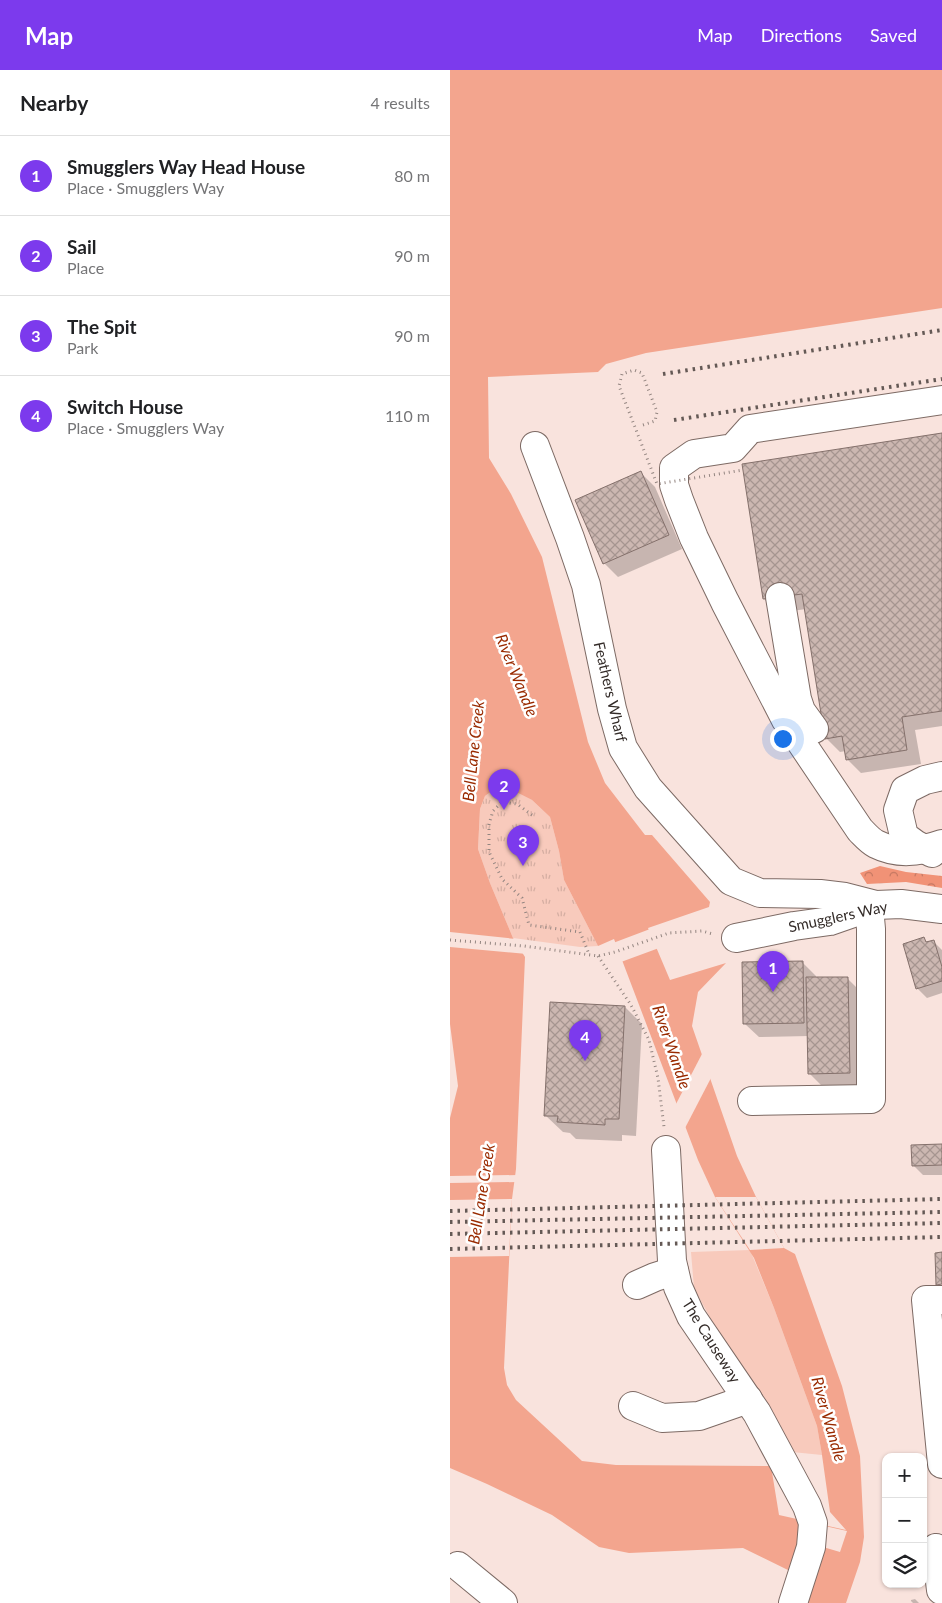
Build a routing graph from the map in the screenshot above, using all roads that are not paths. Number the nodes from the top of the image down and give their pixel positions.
1 (942, 400) edge
2 (534, 446) dead end
3 (780, 597) dead end
4 (942, 776) edge
5 (931, 843) edge
6 (738, 884) junction
7 (873, 906) junction
8 (942, 909) edge
9 (794, 926) junction
10 (736, 938) road end
11 (752, 1101) dead end
12 (666, 1150) road end
13 (674, 1271) junction
14 (637, 1285) dead end
15 (942, 1300) edge
16 (748, 1399) junction
17 (633, 1406) dead end
18 (942, 1464) edge
19 (934, 1549) edge
20 (458, 1566) dead end
21 (941, 1590) edge
22 (503, 1603) edge
23 (793, 1603) edge

1 - 5 street
2 - 6 street, Feathers Wharf
3 - 5 street
4 - 5 street
6 - 7 street, Feathers Wharf
6 - 9 street
7 - 8 street, Smugglers Way
7 - 9 street, Smugglers Way
7 - 11 street
9 - 10 street, Smugglers Way
12 - 13 street, The Causeway
13 - 14 street
13 - 16 street, The Causeway
15 - 18 street
16 - 17 street
16 - 23 street, The Causeway
19 - 21 street
20 - 22 street

